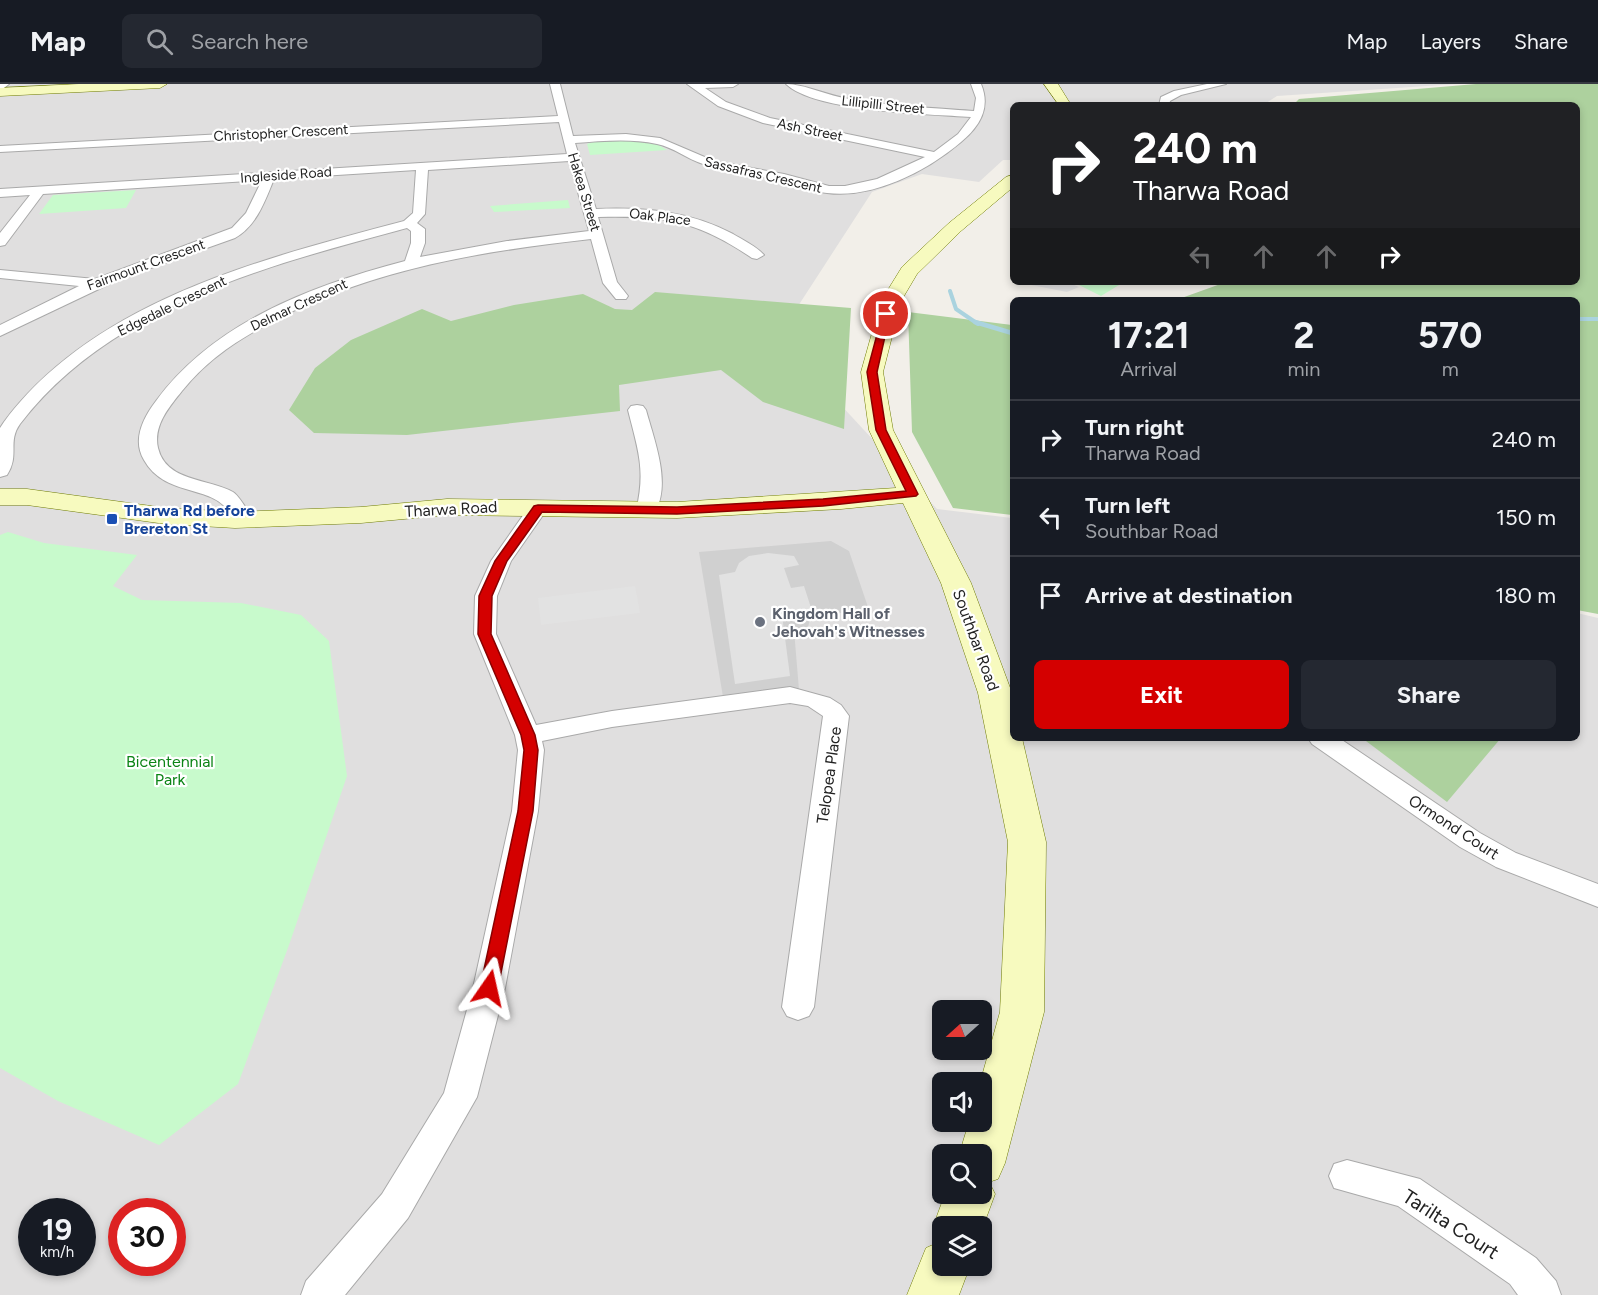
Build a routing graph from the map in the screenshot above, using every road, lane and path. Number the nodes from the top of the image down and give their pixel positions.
1 (4, 84) edge
2 (160, 84) edge
3 (555, 84) edge
4 (733, 84) edge
5 (791, 84) edge
6 (976, 84) edge
7 (1051, 84) edge
8 (1061, 84) edge
9 (1221, 84) edge
10 (694, 85) edge
11 (0, 90) edge
12 (1063, 102) edge
13 (1064, 102) edge
14 (1164, 102) edge
15 (979, 114) junction
16 (563, 119) junction
17 (569, 140) junction
18 (0, 149) edge
19 (935, 156) junction
20 (573, 157) junction
21 (422, 166) junction
22 (269, 177) junction
23 (1010, 182) edge
24 (39, 191) junction
25 (0, 193) edge
26 (590, 213) junction
27 (409, 224) junction
28 (597, 234) junction
29 (0, 242) edge
30 (757, 255) dead end
31 (412, 261) junction
32 (0, 274) edge
33 (94, 284) junction
34 (621, 296) dead end
35 (0, 331) edge
36 (637, 410) dead end
37 (0, 471) edge
38 (0, 481) edge
39 (0, 489) edge
40 (913, 494) junction
41 (0, 497) edge
42 (27, 497) junction
43 (538, 508) junction
44 (646, 511) junction
45 (235, 520) junction
46 (528, 735) junction
47 (1326, 741) edge
48 (1598, 896) edge
49 (798, 1007) dead end
50 (986, 1144) edge
51 (1347, 1176) dead end
52 (940, 1276) edge
53 (320, 1295) edge
54 (933, 1295) edge
55 (1542, 1295) edge

1 - 11 street
2 - 11 main road
3 - 16 street, Hakea Street
4 - 10 street
5 - 15 street, Lillipilli Street
6 - 15 street
7 - 12 main road
8 - 13 main road
9 - 14 street
10 - 19 street, Ash Street
15 - 19 street, Sassafras Crescent
16 - 17 street, Hakea Street
16 - 18 street, Christopher Crescent
17 - 19 street, Sassafras Crescent
17 - 20 street, Hakea Street
20 - 21 street, Ingleside Road
20 - 26 street, Hakea Street
21 - 22 street, Ingleside Road
21 - 27 street
22 - 24 street, Ingleside Road
22 - 33 street, Fairmount Crescent
23 - 40 main road, Southbar Road
24 - 25 street, Ingleside Road
24 - 29 street
26 - 28 street, Hakea Street
26 - 30 street, Oak Place
27 - 31 street
27 - 37 street, Edgedale Crescent
28 - 31 street, Delmar Crescent
28 - 34 street, Hakea Street
31 - 45 street, Delmar Crescent
32 - 33 street
33 - 35 street, Fairmount Crescent
36 - 44 street
38 - 39 main road
39 - 42 main road, Tharwa Road
40 - 44 main road, Tharwa Road
40 - 50 main road, Southbar Road
41 - 42 main road, Tharwa Road
42 - 45 main road, Tharwa Road
43 - 44 main road, Tharwa Road
43 - 45 main road, Tharwa Road
43 - 46 street
46 - 49 street, Telopea Place
46 - 53 street
47 - 48 street, Ormond Court
51 - 55 street, Tarilta Court
52 - 54 main road

